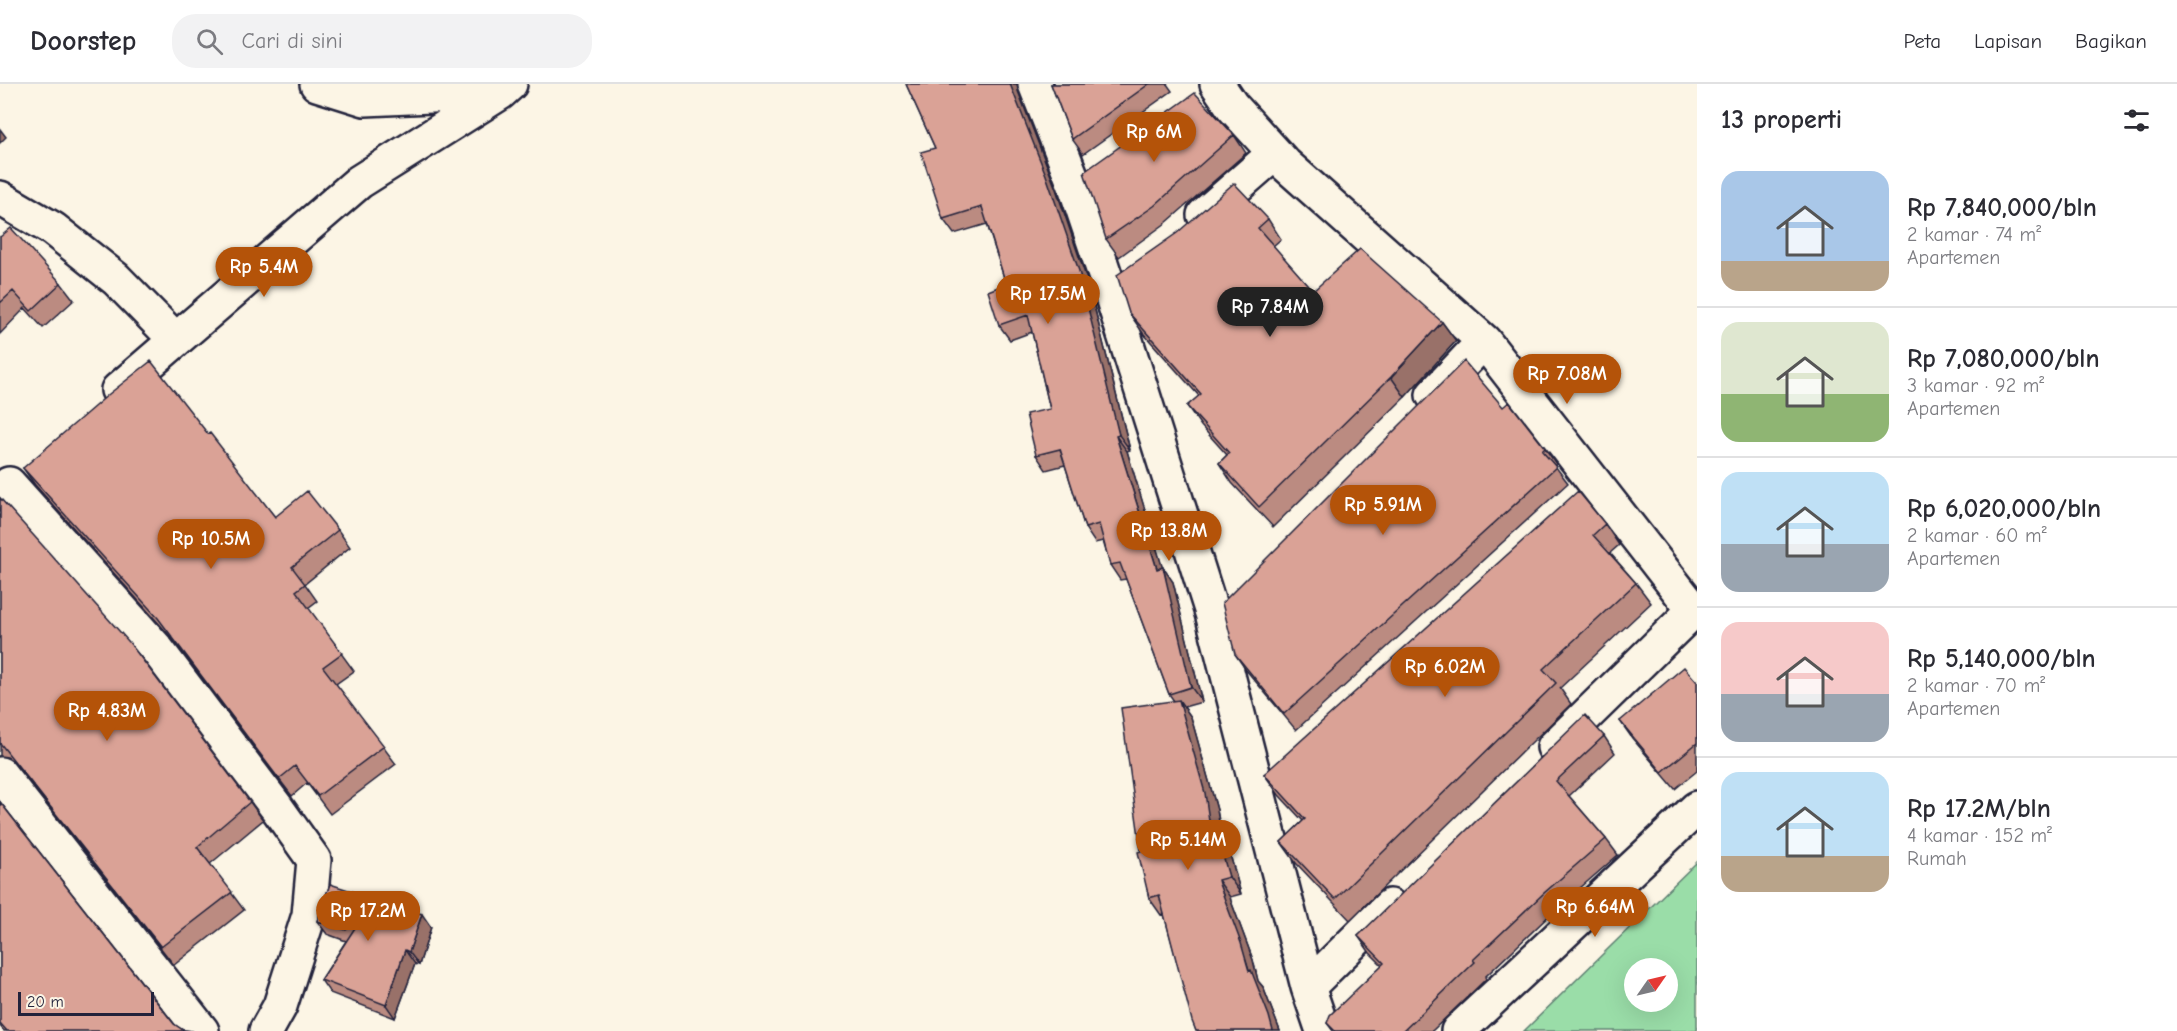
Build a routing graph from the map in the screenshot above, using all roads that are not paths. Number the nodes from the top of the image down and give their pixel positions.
1 (317, 84) edge
2 (1035, 84) edge
3 (505, 88) edge
4 (1208, 88) edge
5 (1275, 153) junction
6 (1101, 163) edge
7 (1074, 183) junction
8 (0, 198) edge
9 (1178, 238) edge
10 (176, 340) junction
11 (1484, 341) junction
12 (97, 408) edge
13 (1410, 418) edge
14 (35, 462) edge
15 (1596, 483) junction
16 (4, 487) edge
17 (1570, 506) edge
18 (1237, 588) edge
19 (1695, 612) edge
20 (1212, 613) junction
21 (1284, 766) edge
22 (1530, 769) edge
23 (0, 774) edge
24 (1258, 789) junction
25 (1697, 808) edge
26 (1410, 886) edge
27 (1308, 987) junction
28 (202, 1031) edge
29 (266, 1031) edge
30 (1323, 1031) edge
31 (1458, 1031) edge

1 - 3 street
2 - 7 street
3 - 10 street
4 - 5 street
5 - 9 street
5 - 11 street
6 - 7 street
7 - 20 street
8 - 10 street
10 - 12 street
11 - 13 street
11 - 15 street
14 - 16 street
15 - 17 street
15 - 19 street
16 - 29 street
18 - 20 street
19 - 22 street
20 - 24 street
21 - 24 street
23 - 28 street
24 - 27 street
25 - 31 street
26 - 27 street
27 - 30 street

